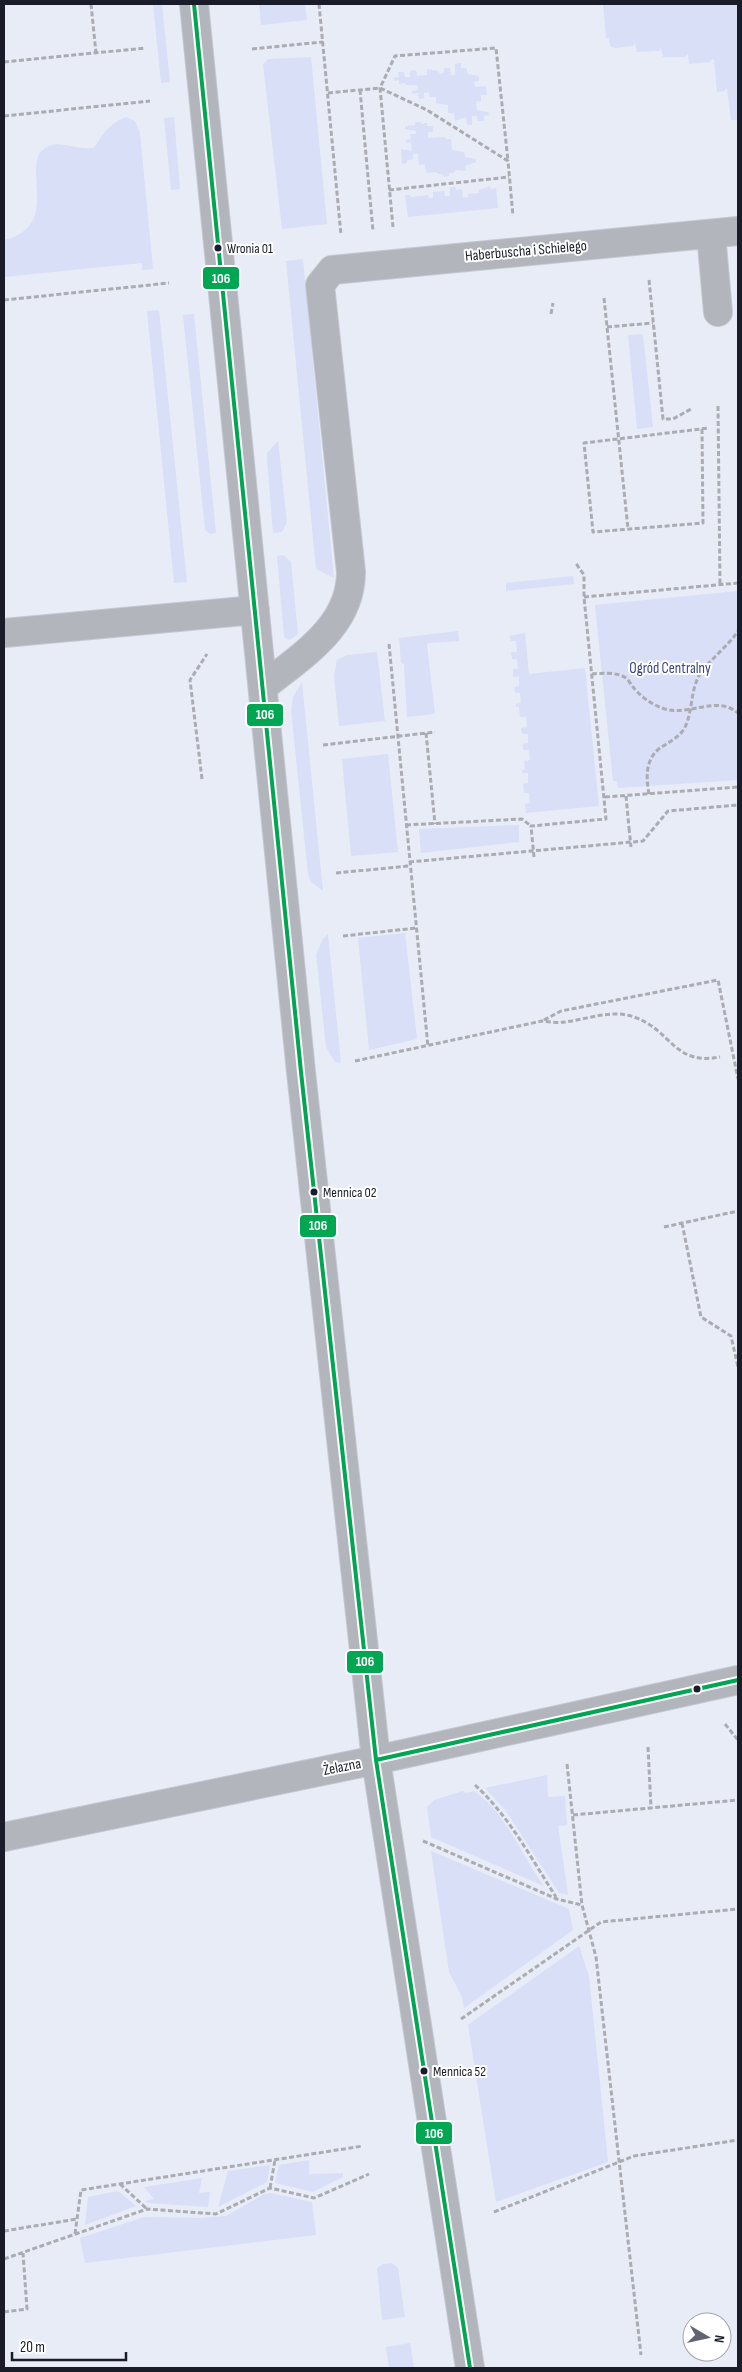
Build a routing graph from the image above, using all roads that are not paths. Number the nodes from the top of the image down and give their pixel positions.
1 (194, 4) edge
2 (738, 231) edge
3 (711, 234) junction
4 (718, 312) dead end
5 (255, 610) junction
6 (4, 633) edge
7 (262, 687) junction
8 (738, 1680) edge
9 (376, 1760) junction
10 (4, 1837) edge
11 (470, 2368) edge

1 - 5 street
2 - 3 street, Haberbuscha i Schielego
3 - 4 street
3 - 7 street, Haberbuscha i Schielego
5 - 6 street
5 - 7 street
7 - 9 street
8 - 9 street, Żelazna
9 - 10 street, Żelazna
9 - 11 street

